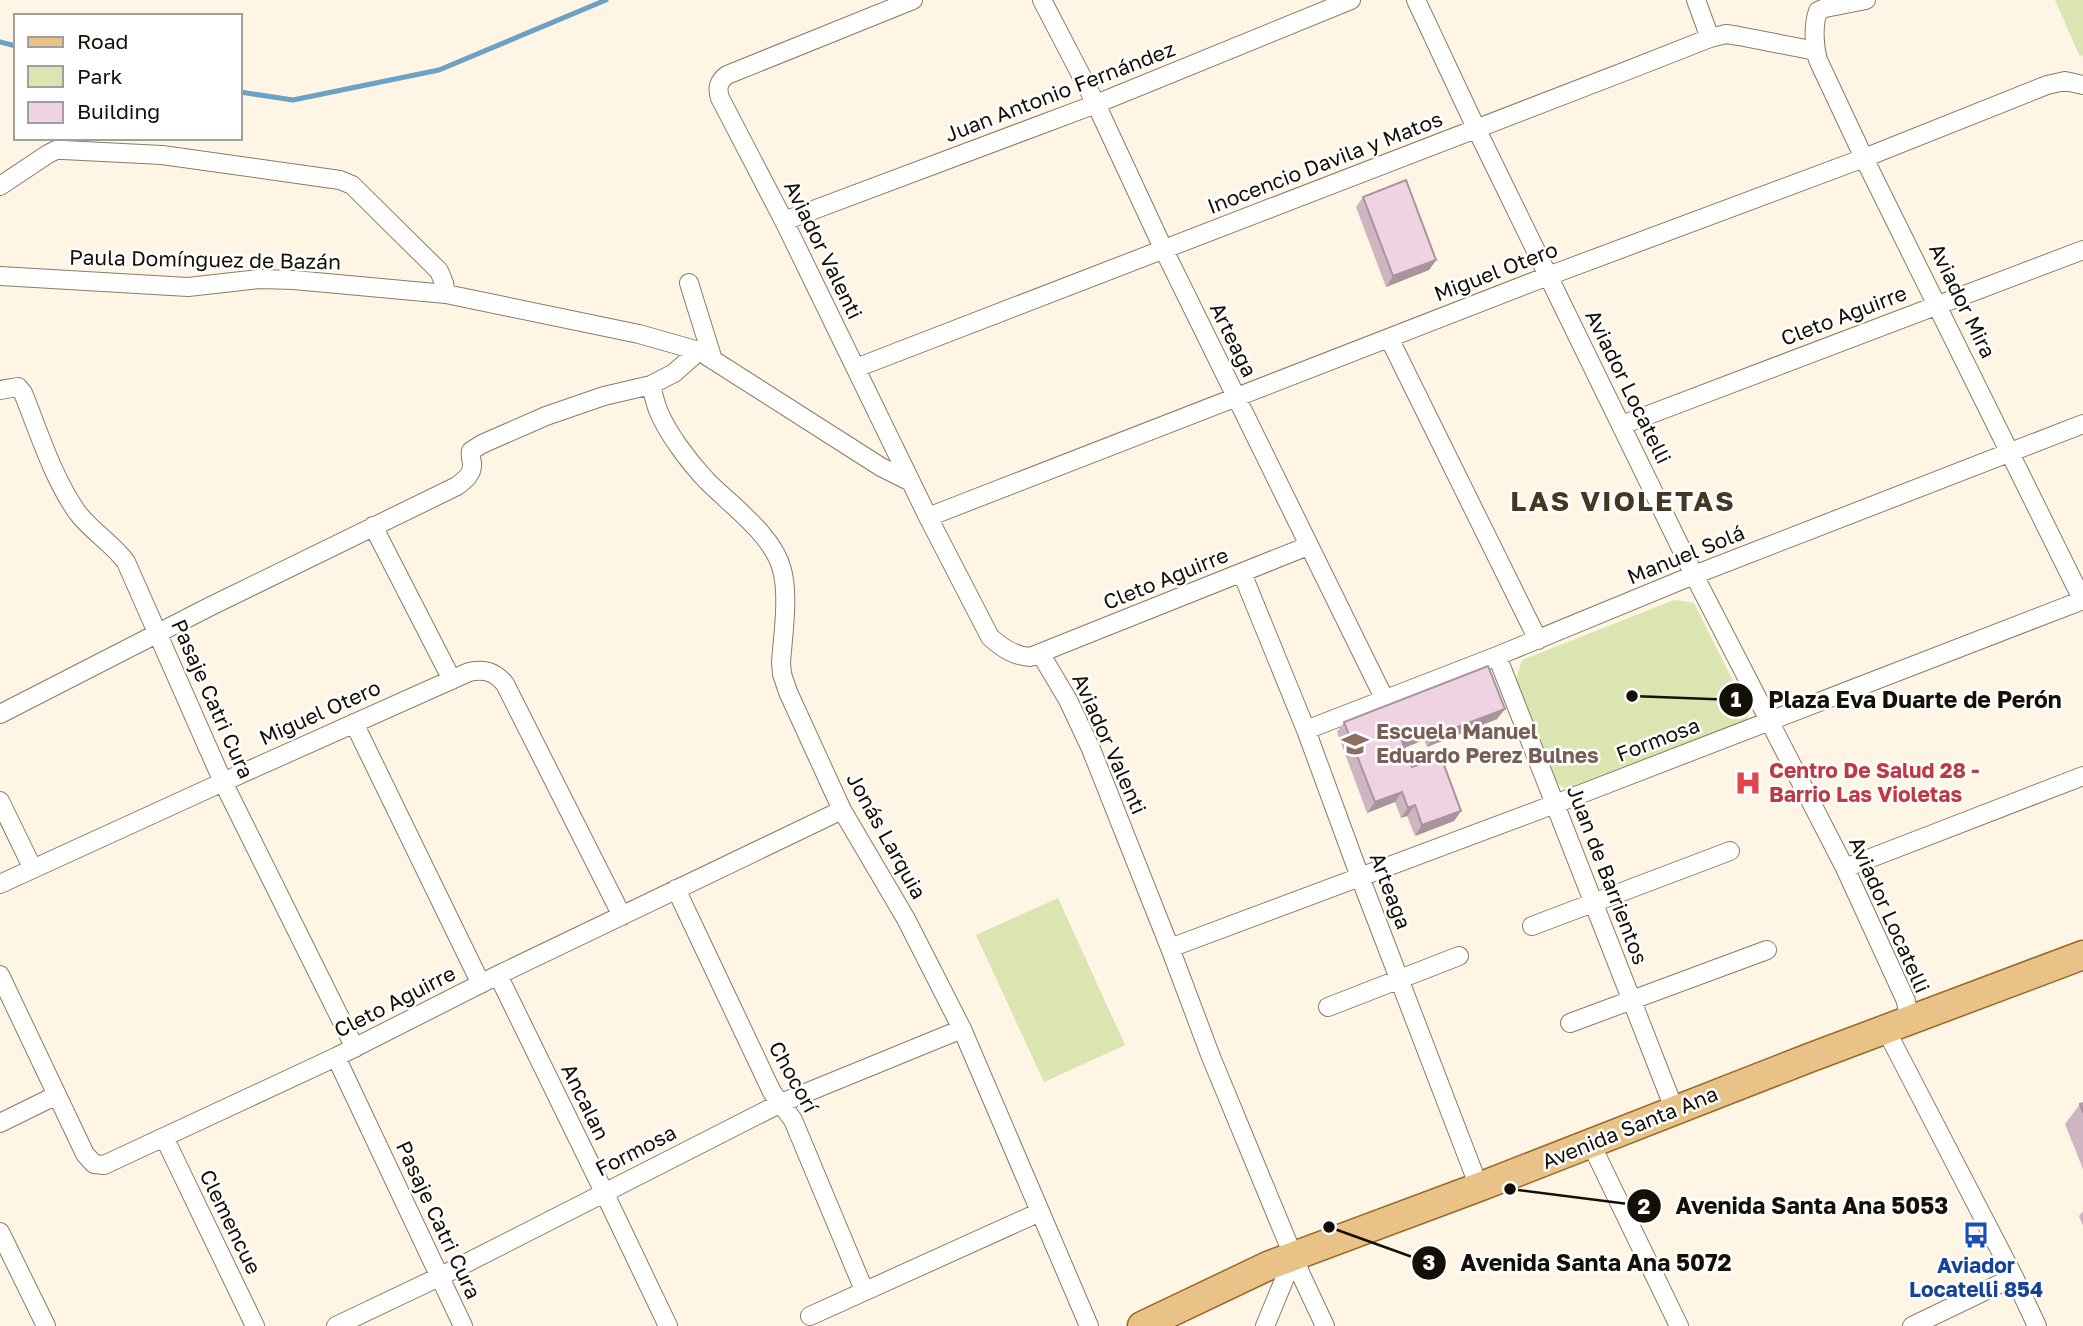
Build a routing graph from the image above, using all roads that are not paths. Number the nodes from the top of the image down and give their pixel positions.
1 (913, 0) edge
2 (1042, 0) edge
3 (1351, 0) edge
4 (1416, 0) edge
5 (1696, 0) edge
6 (1866, 0) edge
7 (1710, 38) junction
8 (1816, 51) junction
9 (2083, 85) edge
10 (1096, 104) junction
11 (1477, 130) junction
12 (1864, 158) junction
13 (0, 186) edge
14 (784, 221) junction
15 (1163, 248) junction
16 (2083, 250) edge
17 (0, 276) edge
18 (1548, 276) junction
19 (689, 283) dead end
20 (446, 294) junction
21 (1938, 304) junction
22 (1389, 338) junction
23 (706, 355) junction
24 (856, 368) junction
25 (651, 384) junction
26 (5, 389) edge
27 (1236, 397) junction
28 (2083, 424) edge
29 (1622, 425) junction
30 (2011, 452) junction
31 (911, 482) junction
32 (928, 517) junction
33 (373, 526) junction
34 (1308, 546) junction
35 (1242, 573) junction
36 (1694, 575) junction
37 (2083, 601) edge
38 (159, 634) junction
39 (1538, 640) junction
40 (1040, 653) junction
41 (1497, 656) junction
42 (452, 680) junction
43 (1385, 700) junction
44 (0, 714) edge
45 (1768, 721) junction
46 (354, 723) junction
47 (1306, 730) junction
48 (2083, 776) edge
49 (223, 782) junction
50 (0, 801) edge
51 (1555, 804) junction
52 (842, 810) junction
53 (1730, 851) dead end
54 (1845, 868) junction
55 (33, 869) junction
56 (1360, 877) junction
57 (0, 884) edge
58 (676, 889) junction
59 (1594, 903) junction
60 (622, 916) junction
61 (1532, 926) dead end
62 (1170, 948) junction
63 (1767, 950) dead end
64 (2083, 955) edge
65 (1460, 956) dead end
66 (0, 975) edge
67 (498, 975) junction
68 (1400, 979) junction
69 (481, 984) junction
70 (1632, 1000) junction
71 (1328, 1007) dead end
72 (1570, 1023) dead end
73 (1898, 1025) junction
74 (962, 1029) junction
75 (355, 1048) junction
76 (336, 1057) junction
77 (57, 1095) junction
78 (781, 1103) junction
79 (1675, 1111) junction
80 (0, 1123) edge
81 (164, 1137) junction
82 (1591, 1144) junction
83 (1479, 1187) junction
84 (604, 1192) junction
85 (1040, 1212) junction
86 (0, 1232) edge
87 (1294, 1256) junction
88 (439, 1277) junction
89 (2014, 1277) junction
90 (864, 1290) junction
91 (810, 1315) dead end
92 (46, 1326) edge
93 (255, 1326) edge
94 (337, 1326) edge
95 (463, 1326) edge
96 (668, 1326) edge
97 (1090, 1326) edge
98 (1142, 1326) edge
99 (1265, 1326) edge
100 (1325, 1326) edge
101 (1679, 1326) edge
102 (1912, 1326) edge
103 (2037, 1326) edge

1 - 14 street, Aviador Valenti
2 - 10 street, Arteaga
3 - 10 street, Juan Antonio Fernández
4 - 11 street, Aviador Locatelli
5 - 7 street
6 - 8 street, Aviador Mira
7 - 8 street, Inocencio Davila y Matos
7 - 11 street, Inocencio Davila y Matos
8 - 12 street, Aviador Mira
9 - 12 street, Miguel Otero
10 - 14 street, Juan Antonio Fernández
10 - 15 street, Arteaga
11 - 15 street, Inocencio Davila y Matos
11 - 18 street, Aviador Locatelli
12 - 18 street, Miguel Otero
12 - 21 street, Aviador Mira
13 - 20 street
14 - 24 street, Aviador Valenti
15 - 24 street, Inocencio Davila y Matos
15 - 27 street, Arteaga
16 - 21 street, Cleto Aguirre
17 - 20 street, Paula Domínguez de Bazán
18 - 22 street, Miguel Otero
18 - 29 street, Aviador Locatelli
19 - 23 street
20 - 23 street, Paula Domínguez de Bazán
21 - 29 street, Cleto Aguirre
21 - 30 street, Aviador Mira
22 - 27 street, Miguel Otero
22 - 39 street
23 - 25 street
23 - 31 street, Paula Domínguez de Bazán
24 - 31 street, Aviador Valenti
25 - 33 street
25 - 52 street, Jonás Larquia
26 - 38 street, Pasaje Catri Cura
27 - 32 street, Miguel Otero
27 - 34 street, Arteaga
28 - 30 street, Manuel Solá
29 - 36 street, Aviador Locatelli
30 - 36 street, Manuel Solá
30 - 37 street, Aviador Mira
31 - 32 street, Aviador Valenti
32 - 40 street, Aviador Valenti
33 - 38 street
33 - 42 street
34 - 35 street, Cleto Aguirre
34 - 43 street, Arteaga
35 - 40 street, Cleto Aguirre
35 - 47 street, Arteaga
36 - 39 street, Manuel Solá
36 - 45 street, Aviador Locatelli
37 - 45 street, Formosa
38 - 44 street
38 - 49 street, Pasaje Catri Cura
39 - 41 street, Manuel Solá
40 - 62 street, Aviador Valenti
41 - 43 street, Manuel Solá
41 - 51 street, Juan de Barrientos
42 - 46 street, Miguel Otero
42 - 60 street, Miguel Otero
43 - 47 street, Manuel Solá
45 - 51 street, Formosa
45 - 54 street, Aviador Locatelli
46 - 49 street, Miguel Otero
46 - 69 street
47 - 56 street, Arteaga
48 - 54 street
49 - 55 street, Miguel Otero
49 - 75 street, Pasaje Catri Cura
50 - 55 street
51 - 56 street, Formosa
51 - 59 street, Juan de Barrientos
52 - 58 street, Cleto Aguirre
52 - 74 street, Jonás Larquia
53 - 59 street
54 - 73 street, Aviador Locatelli
55 - 57 street, Miguel Otero
56 - 62 street, Formosa
56 - 68 street, Arteaga
58 - 60 street, Cleto Aguirre
58 - 78 street, Chocorí
59 - 61 street
59 - 70 street, Juan de Barrientos
60 - 67 street, Cleto Aguirre
62 - 87 street, Aviador Valenti
63 - 70 street
64 - 73 main road, Avenida Santa Ana
65 - 68 street
66 - 77 street
67 - 69 street, Cleto Aguirre
67 - 84 street, Ancalan
68 - 71 street
68 - 83 street, Arteaga
69 - 75 street, Cleto Aguirre
70 - 72 street
70 - 79 street, Juan de Barrientos
73 - 79 main road, Avenida Santa Ana
73 - 89 street, Aviador Locatelli
74 - 78 street, Formosa
74 - 85 street, Jonás Larquia
75 - 76 street, Cleto Aguirre
76 - 81 street, Cleto Aguirre
76 - 88 street, Pasaje Catri Cura
77 - 80 street
77 - 81 street, Cleto Aguirre
78 - 84 street, Formosa
78 - 90 street, Chocorí
79 - 82 main road, Avenida Santa Ana
81 - 93 street, Clemencue
82 - 83 main road, Avenida Santa Ana
82 - 101 street
83 - 87 main road, Avenida Santa Ana
84 - 88 street, Formosa
84 - 96 street, Ancalan
85 - 90 street
85 - 97 street, Jonás Larquia
86 - 92 street
87 - 98 main road, Avenida Santa Ana
87 - 99 street
87 - 100 street, Aviador Valenti
88 - 94 street, Formosa
88 - 95 street, Pasaje Catri Cura
89 - 102 street
89 - 103 street, Aviador Locatelli
90 - 91 street

